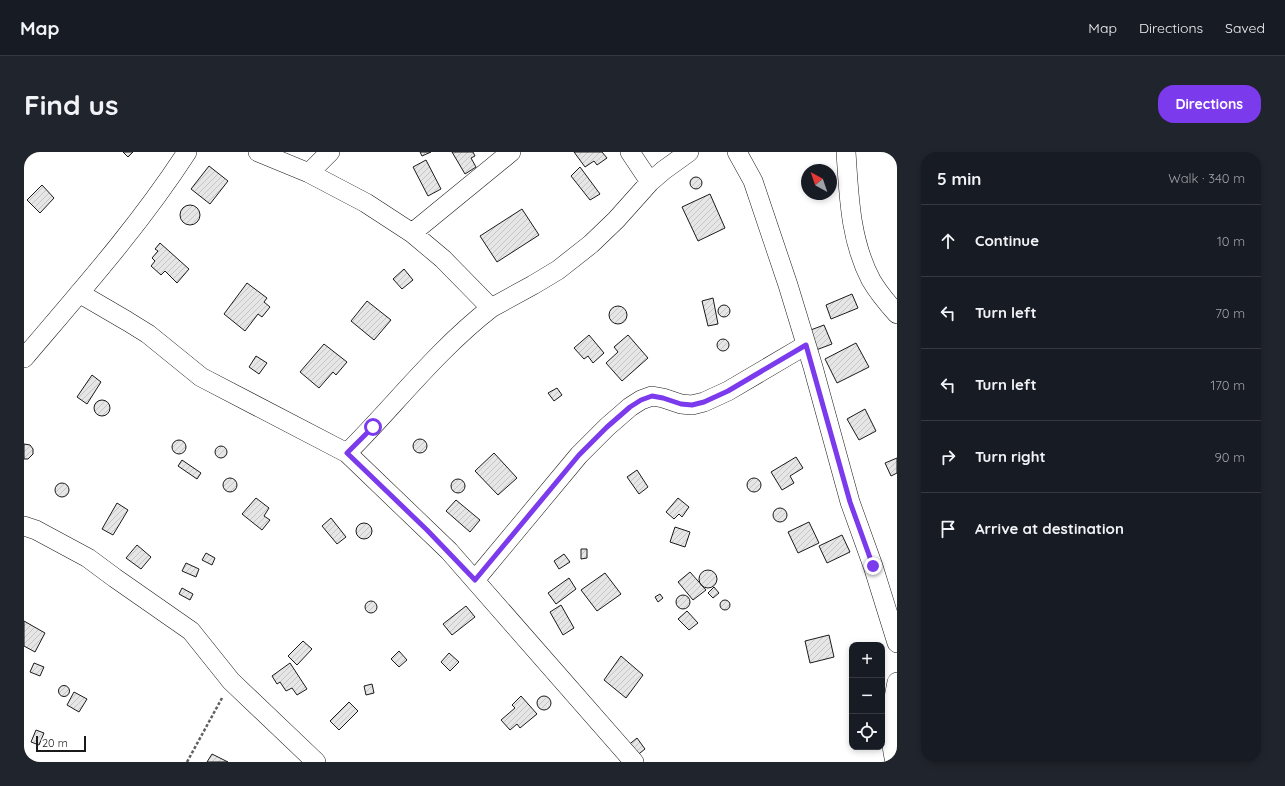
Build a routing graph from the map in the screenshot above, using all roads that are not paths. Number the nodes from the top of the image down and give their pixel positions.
1 (187, 152) edge
2 (258, 152) edge
3 (330, 152) edge
4 (510, 152) edge
5 (630, 152) edge
6 (689, 152) edge
7 (737, 152) edge
8 (846, 152) edge
9 (309, 173) junction
10 (650, 182) junction
11 (412, 233) junction
12 (79, 293) junction
13 (491, 308) junction
14 (897, 314) edge
15 (806, 345) junction
16 (24, 358) edge
17 (347, 453) junction
18 (24, 526) edge
19 (475, 580) junction
20 (897, 643) edge
21 (897, 682) edge
22 (316, 762) edge
23 (634, 762) edge
24 (895, 762) edge

1 - 12 street
2 - 9 street
3 - 9 street
4 - 11 street
5 - 10 street
6 - 10 street
7 - 15 street
8 - 14 street
9 - 11 street
10 - 13 street
11 - 13 street
12 - 16 street
12 - 17 street
13 - 17 street
15 - 19 street
15 - 20 street
17 - 19 street
18 - 22 street
19 - 23 street
21 - 24 street

